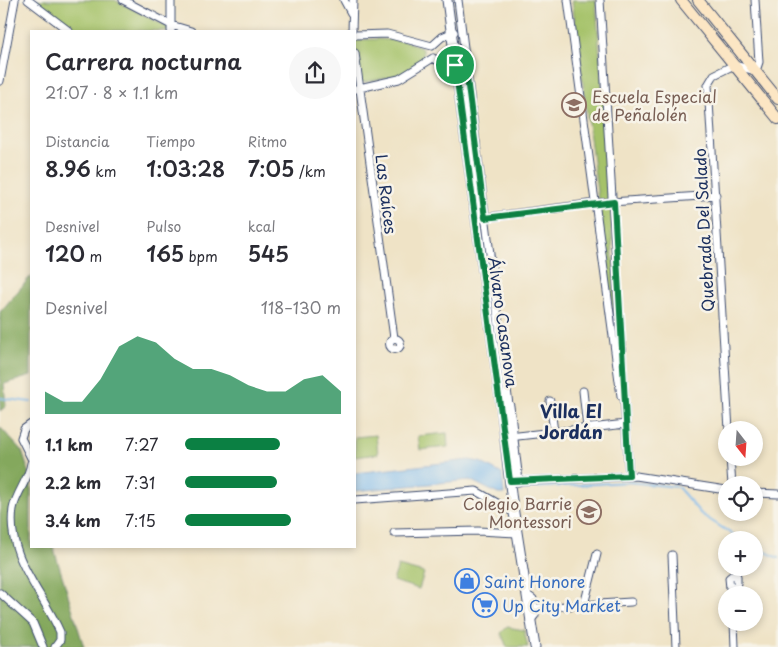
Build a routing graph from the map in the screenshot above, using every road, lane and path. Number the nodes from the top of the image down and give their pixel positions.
1 (15, 0) edge
2 (28, 0) edge
3 (123, 0) edge
4 (171, 0) edge
5 (344, 0) edge
6 (353, 0) edge
7 (447, 0) edge
8 (458, 0) edge
9 (568, 0) edge
10 (600, 0) edge
11 (681, 0) edge
12 (698, 0) edge
13 (755, 0) edge
14 (351, 14) junction
15 (171, 28) edge
16 (68, 30) edge
17 (185, 30) edge
18 (352, 30) edge
19 (461, 30) junction
20 (451, 33) junction
21 (356, 35) edge
22 (432, 46) junction
23 (433, 58) junction
24 (465, 63) junction
25 (2, 64) edge
26 (455, 65) junction
27 (734, 65) junction
28 (356, 70) edge
29 (756, 71) junction
30 (0, 81) edge
31 (357, 88) edge
32 (778, 99) edge
33 (778, 120) edge
34 (475, 142) junction
35 (470, 187) junction
36 (716, 195) junction
37 (614, 202) junction
38 (596, 203) junction
39 (485, 218) junction
40 (475, 219) junction
41 (394, 338) dead end
42 (582, 391) dead end
43 (499, 392) junction
44 (550, 402) dead end
45 (509, 406) junction
46 (729, 421) edge
47 (626, 424) junction
48 (30, 425) edge
49 (587, 428) junction
50 (554, 432) junction
51 (509, 437) junction
52 (30, 456) edge
53 (30, 465) edge
54 (629, 476) junction
55 (512, 486) junction
56 (718, 489) edge
57 (763, 493) edge
58 (778, 494) edge
59 (356, 500) edge
60 (514, 512) junction
61 (518, 533) junction
62 (394, 534) dead end
63 (597, 554) dead end
64 (672, 554) dead end
65 (0, 593) edge
66 (527, 595) junction
67 (631, 602) dead end
68 (584, 605) junction
69 (534, 608) junction
70 (530, 621) junction
71 (734, 631) edge
72 (43, 647) edge
73 (55, 647) edge
74 (535, 647) edge
75 (676, 647) edge
76 (735, 647) edge

1 - 25 street
2 - 16 street
3 - 15 street
4 - 15 street
5 - 14 street
6 - 14 street
7 - 20 street, Álvaro Casanova
8 - 19 street, Álvaro Casanova
9 - 38 street
10 - 37 street
11 - 27 main road
12 - 29 main road
13 - 29 street
14 - 18 street
15 - 17 street
19 - 20 street
19 - 24 street, Álvaro Casanova
20 - 22 street
20 - 26 street, Álvaro Casanova
21 - 22 street
22 - 23 street
23 - 26 street
23 - 31 street
24 - 26 street
24 - 34 street, Álvaro Casanova
25 - 30 street
26 - 35 street, Álvaro Casanova
27 - 29 street
27 - 33 main road
27 - 36 street, Quebrada Del Salado
28 - 31 street, Las Raíces
29 - 32 main road
31 - 41 street, Las Raíces
34 - 35 street
34 - 39 street, Álvaro Casanova
35 - 40 street, Álvaro Casanova
36 - 37 street
36 - 46 street, Quebrada Del Salado
37 - 38 street
37 - 47 street
38 - 39 street
38 - 47 street
39 - 40 street
39 - 45 street, Álvaro Casanova
40 - 43 street, Álvaro Casanova
42 - 49 street
43 - 45 street
43 - 51 street, Álvaro Casanova
44 - 50 street
45 - 51 street, Álvaro Casanova
47 - 49 street
47 - 54 street
48 - 52 street
49 - 50 street
50 - 51 street
51 - 55 street, Álvaro Casanova
53 - 73 street
54 - 55 street
54 - 56 street
55 - 60 street, Álvaro Casanova
57 - 58 street
59 - 60 street
60 - 61 street, Álvaro Casanova
61 - 62 street
61 - 66 street, Álvaro Casanova
63 - 68 street
64 - 75 street
65 - 72 street
66 - 69 street
66 - 70 street, Álvaro Casanova
67 - 68 street
68 - 69 street
69 - 70 street
70 - 74 street, Álvaro Casanova
71 - 76 street

